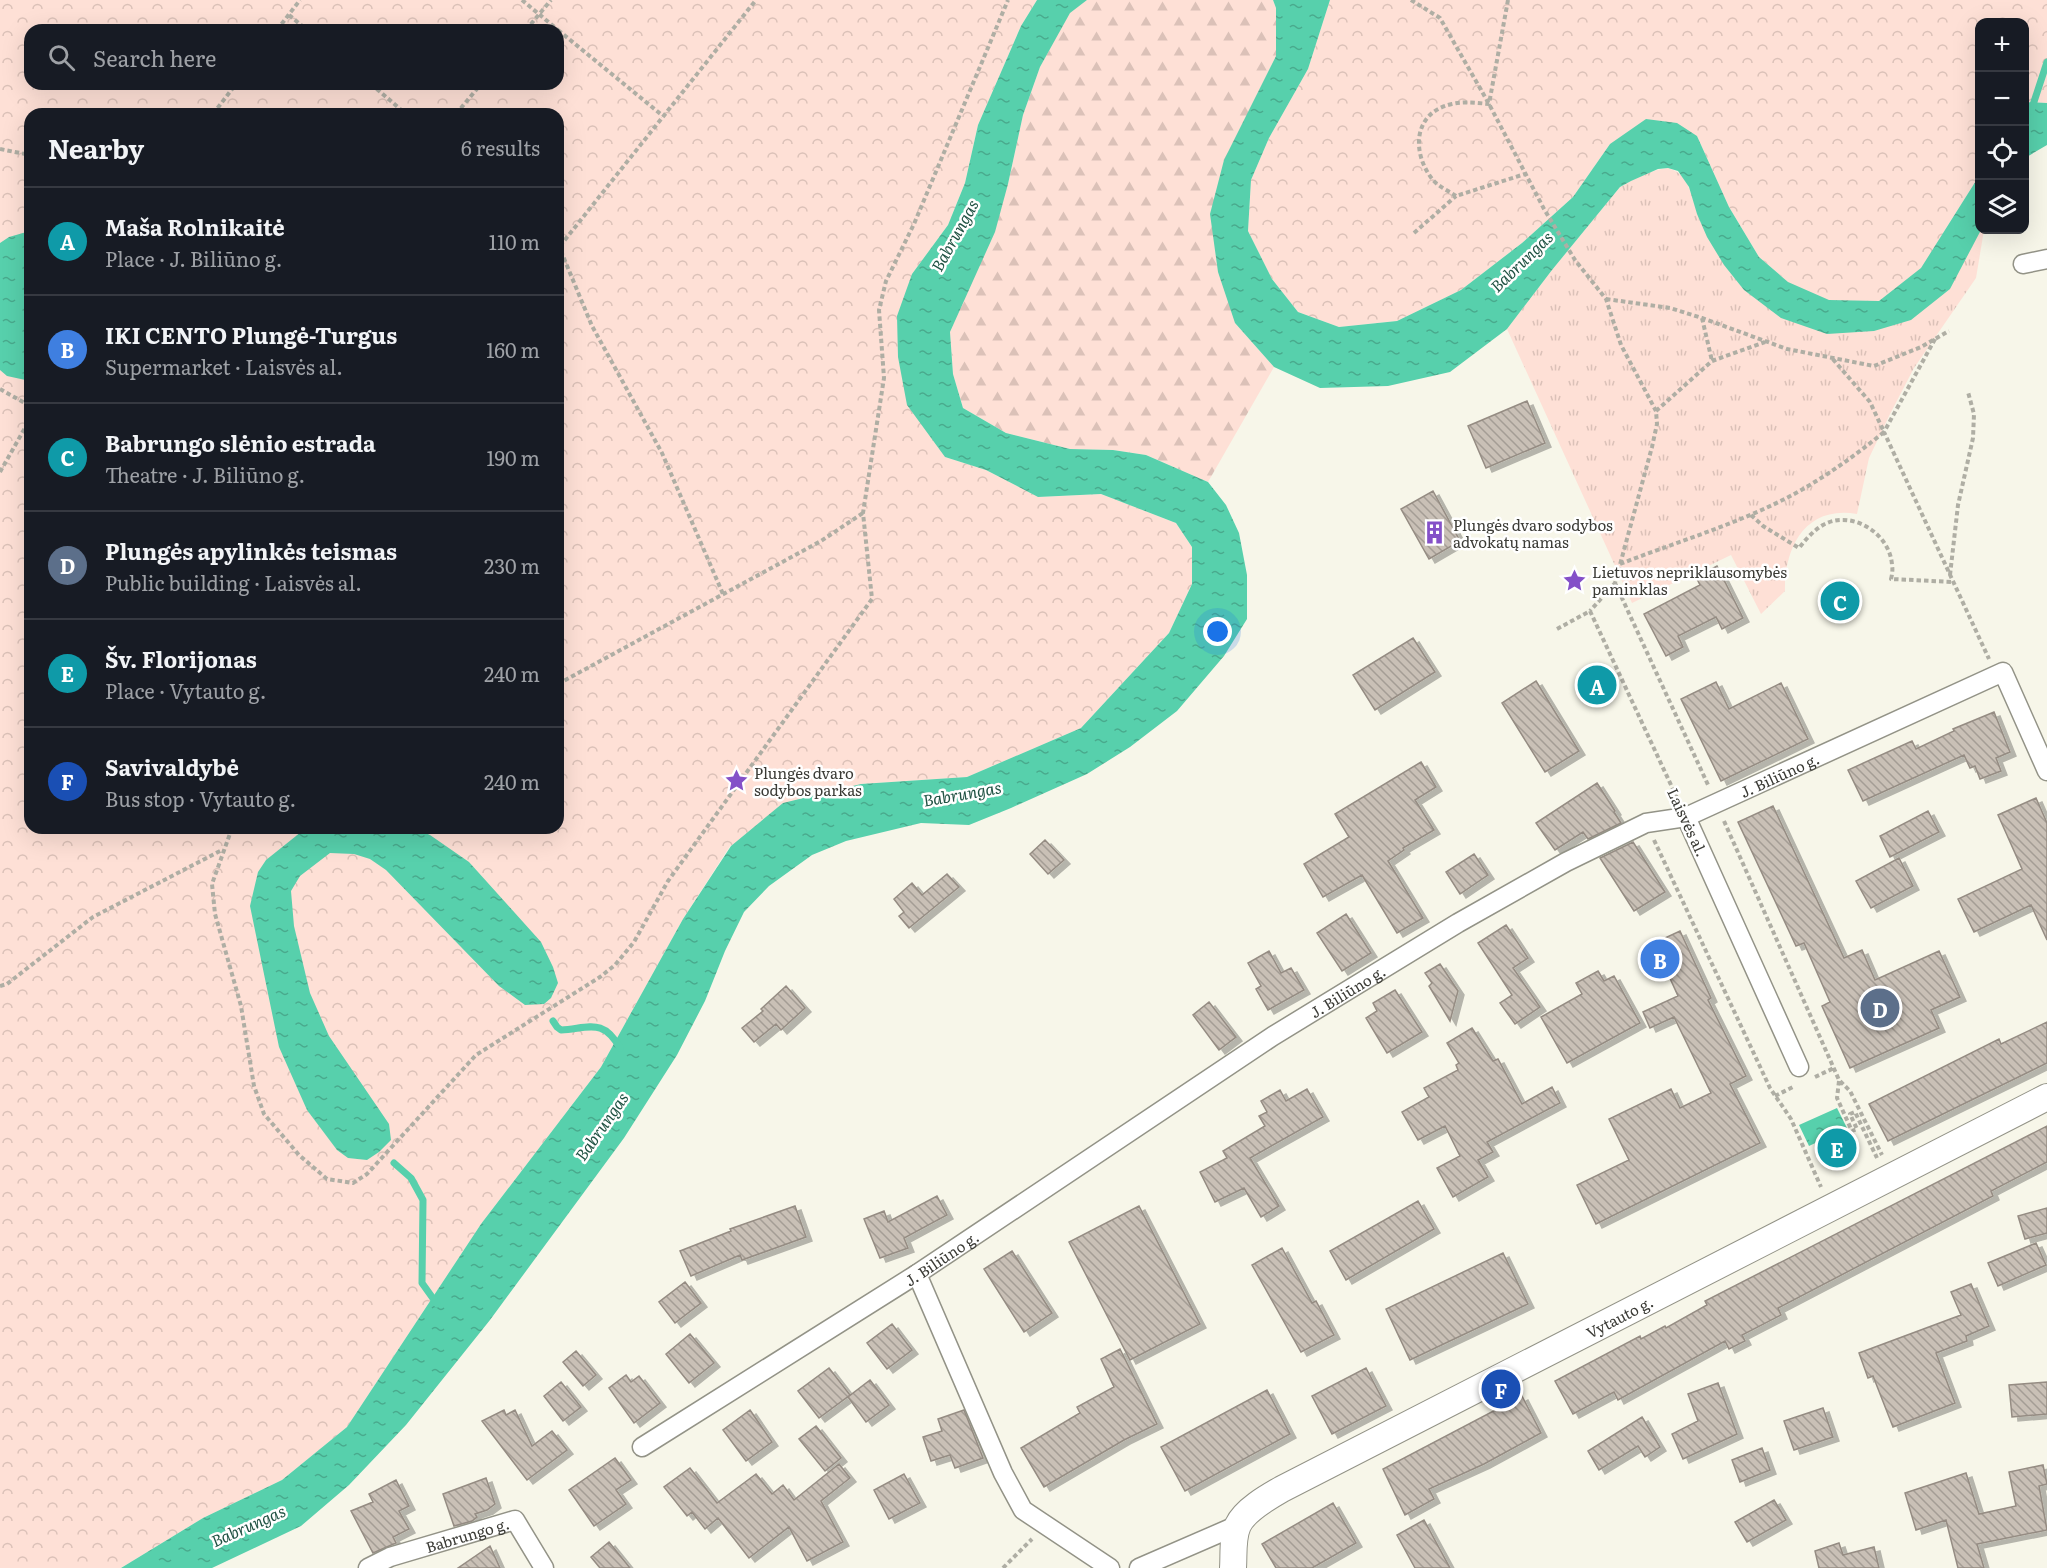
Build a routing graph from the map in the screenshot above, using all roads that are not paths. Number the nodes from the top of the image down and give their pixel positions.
1 (2047, 259) edge
2 (2023, 264) dead end
3 (2047, 771) edge
4 (1686, 818) junction
5 (1798, 1067) dead end
6 (2047, 1097) edge
7 (917, 1274) junction
8 (642, 1447) dead end
9 (1238, 1525) junction
10 (368, 1568) edge
11 (544, 1568) edge
12 (1110, 1568) edge
13 (1139, 1568) edge
14 (1233, 1568) edge

1 - 2 street
3 - 4 street, J. Biliūno g.
4 - 5 street, Laisvės al.
4 - 7 street, J. Biliūno g.
6 - 9 main road, Vytauto g.
7 - 8 street, J. Biliūno g.
7 - 12 street
9 - 13 street
9 - 14 main road
10 - 11 street, Babrungo g.

